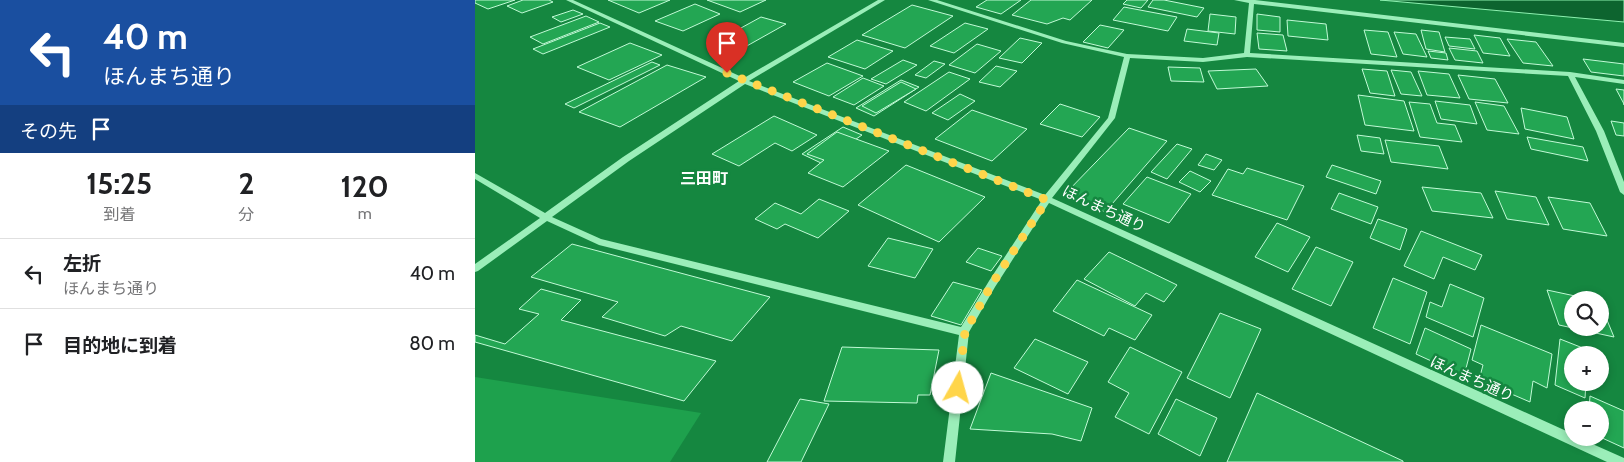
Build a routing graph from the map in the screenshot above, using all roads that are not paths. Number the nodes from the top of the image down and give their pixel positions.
1 (569, 0) edge
2 (882, 0) edge
3 (931, 0) edge
4 (1237, 0) edge
5 (1252, 1) edge
6 (1624, 45) edge
7 (1247, 55) junction
8 (1127, 56) junction
9 (1570, 74) junction
10 (744, 81) junction
11 (1624, 82) edge
12 (475, 176) edge
13 (1624, 192) edge
14 (1047, 200) junction
15 (545, 217) junction
16 (475, 269) edge
17 (965, 332) junction
18 (949, 462) edge
19 (1620, 462) edge

1 - 10 street, ほんまち通り
2 - 10 street
3 - 8 street
4 - 5 street
5 - 6 street
5 - 7 street
7 - 8 street
7 - 9 street
8 - 14 street
9 - 11 street
9 - 13 street
10 - 14 street, ほんまち通り
10 - 15 street
12 - 15 street
14 - 17 street
14 - 19 street, ほんまち通り
15 - 16 street
15 - 17 street
17 - 18 street

